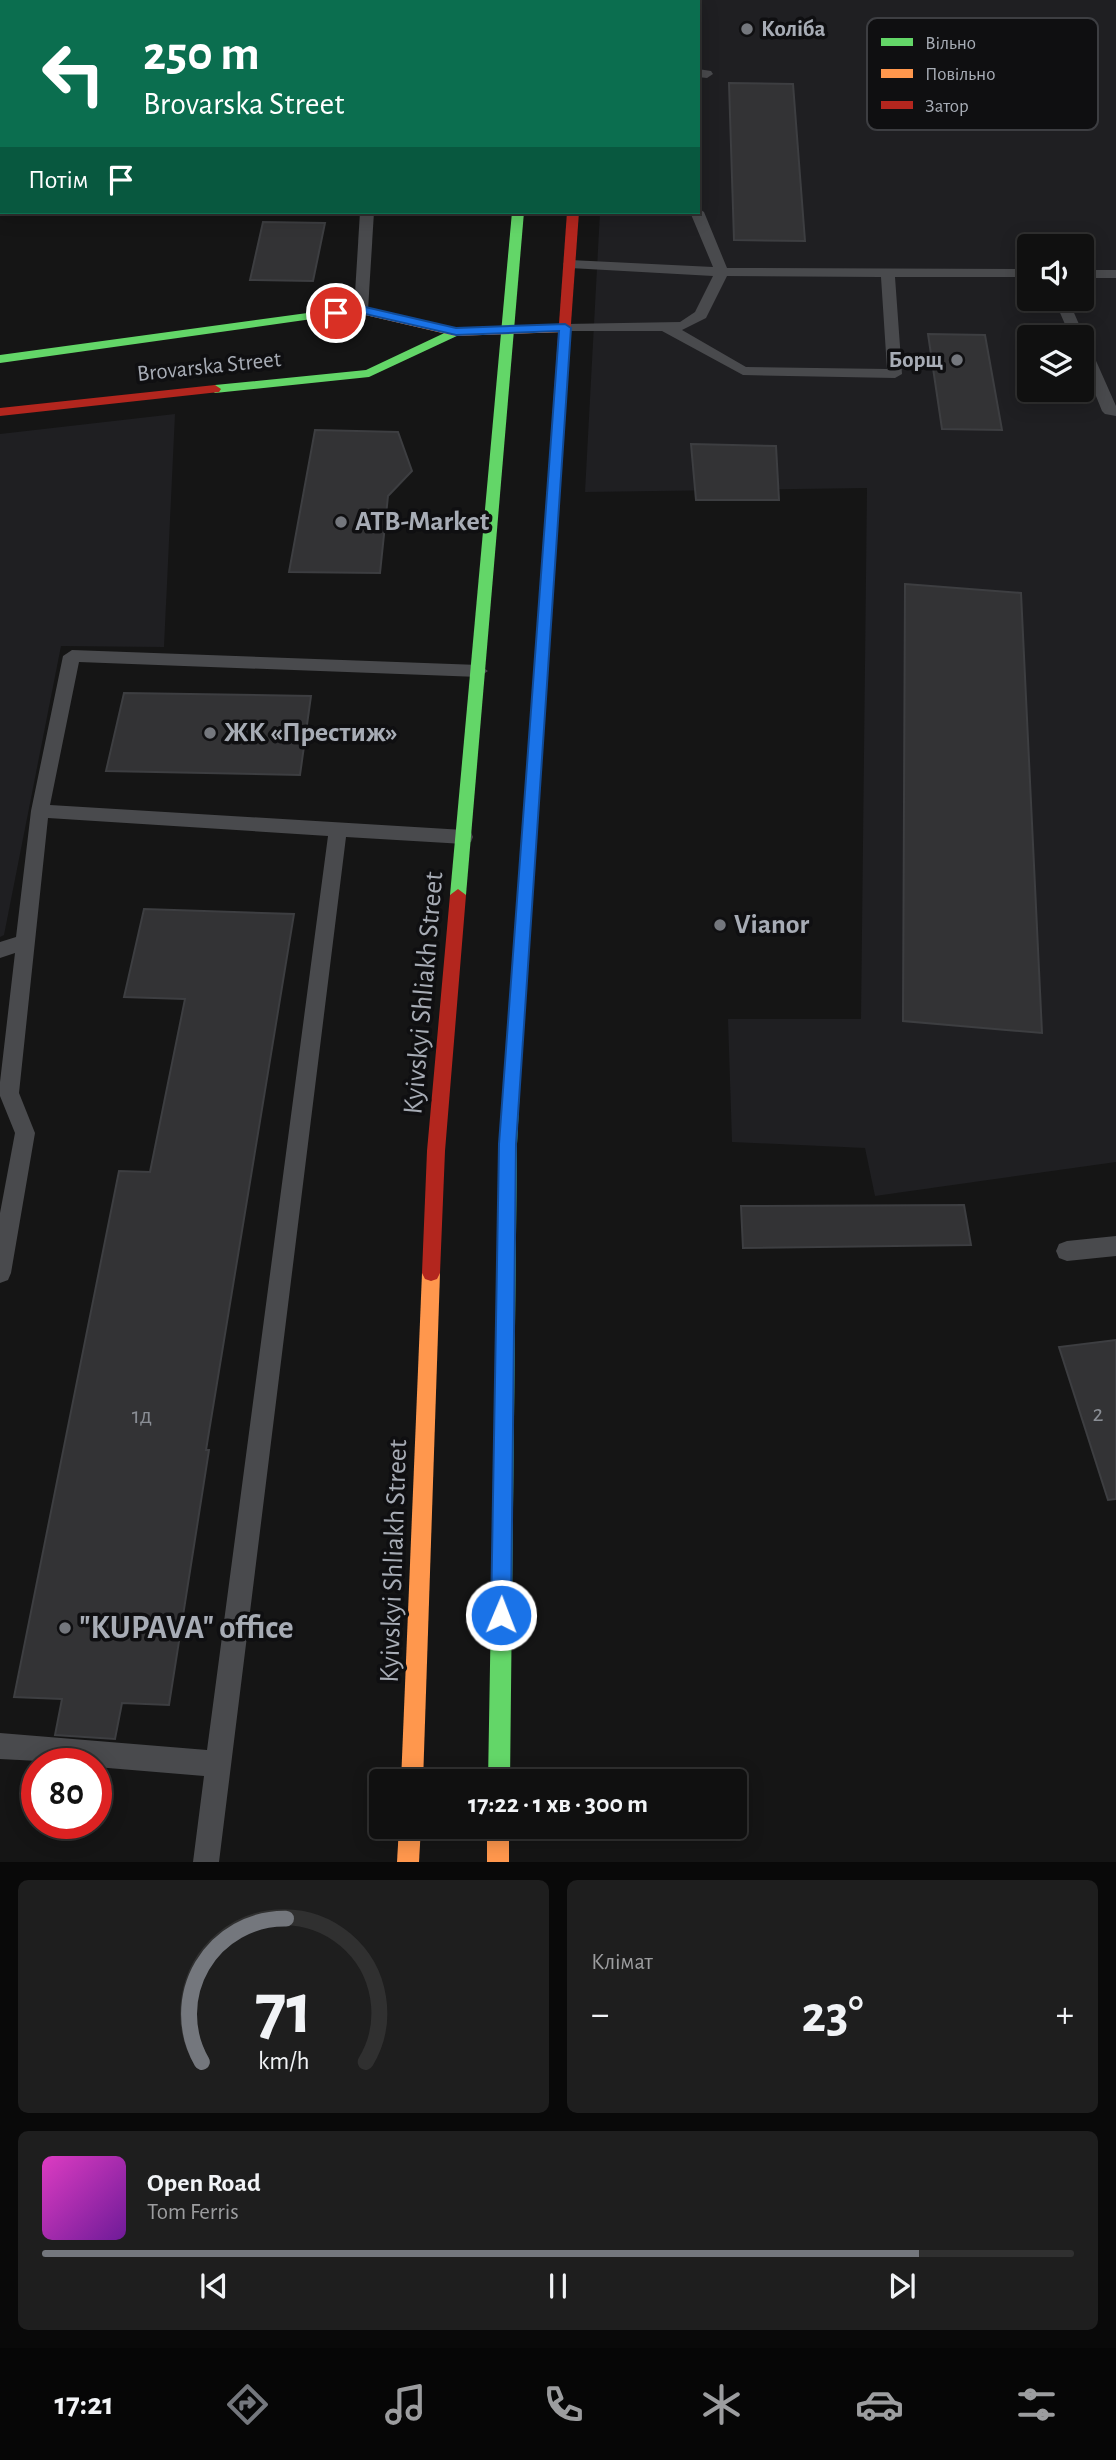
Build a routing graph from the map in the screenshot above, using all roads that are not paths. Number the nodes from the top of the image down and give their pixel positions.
1 (367, 214) edge
2 (518, 214) edge
3 (573, 214) edge
4 (698, 214) edge
5 (570, 264) junction
6 (888, 271) junction
7 (722, 272) junction
8 (1017, 273) edge
9 (1094, 274) edge
10 (1116, 274) edge
11 (361, 310) junction
12 (662, 325) junction
13 (565, 328) junction
14 (508, 330) junction
15 (456, 332) junction
16 (0, 359) edge
17 (1094, 372) edge
18 (1116, 411) edge
19 (0, 412) edge
20 (479, 671) junction
21 (40, 811) junction
22 (338, 829) junction
23 (464, 837) junction
24 (26, 942) junction
25 (0, 950) edge
26 (1116, 1246) edge
27 (1067, 1251) dead end
28 (0, 1273) edge
29 (0, 1746) edge
30 (217, 1764) junction
31 (412, 1769) edge
32 (499, 1769) edge
33 (409, 1839) edge
34 (498, 1839) edge
35 (206, 1861) edge
36 (408, 1861) edge
37 (498, 1861) edge

1 - 11 lane
2 - 14 main road, Kyivskyi Shliakh Street
3 - 5 main road
4 - 7 lane
5 - 7 lane
5 - 13 main road
6 - 7 lane
6 - 8 lane
6 - 12 lane
7 - 12 lane
9 - 10 lane
11 - 15 main road, Brovarska Street
11 - 16 main road, Brovarska Street
12 - 13 lane
13 - 14 main road, Brovarska Street
13 - 32 main road
14 - 15 main road, Brovarska Street
14 - 20 main road, Kyivskyi Shliakh Street
15 - 19 main road, Brovarska Street
17 - 18 lane
20 - 21 lane
20 - 23 main road, Kyivskyi Shliakh Street
21 - 22 lane
21 - 24 lane
22 - 23 lane
22 - 30 lane
23 - 31 main road, Kyivskyi Shliakh Street
24 - 25 lane
24 - 28 lane
26 - 27 lane
29 - 30 lane
30 - 35 lane
33 - 36 main road
34 - 37 main road

